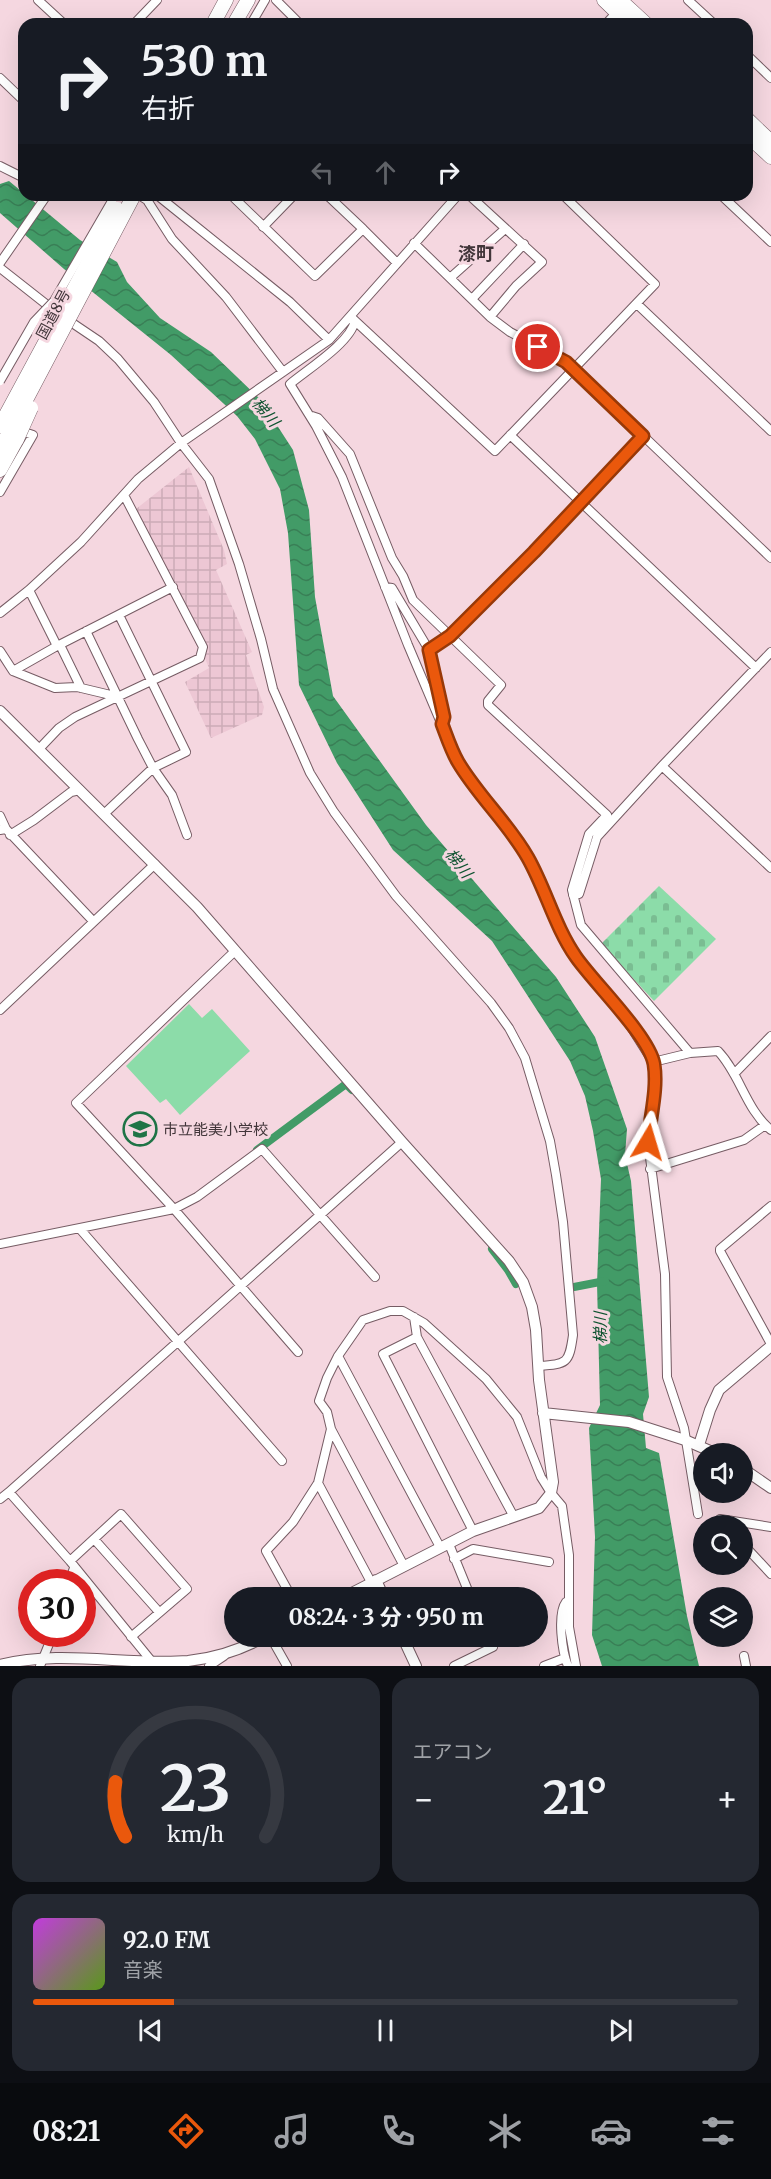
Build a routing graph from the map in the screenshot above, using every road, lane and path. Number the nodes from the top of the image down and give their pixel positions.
1 (38, 0) edge
2 (157, 0) edge
3 (219, 0) edge
4 (226, 0) edge
5 (238, 0) edge
6 (248, 0) edge
7 (265, 0) edge
8 (276, 0) edge
9 (604, 0) edge
10 (688, 0) edge
11 (619, 6) edge
12 (58, 18) edge
13 (140, 18) edge
14 (211, 18) edge
15 (216, 18) edge
16 (228, 18) edge
17 (238, 18) edge
18 (254, 18) edge
19 (294, 18) edge
20 (637, 18) edge
21 (708, 18) edge
22 (753, 61) edge
23 (0, 78) edge
24 (771, 78) edge
25 (18, 95) edge
26 (753, 125) edge
27 (753, 140) edge
28 (771, 142) edge
29 (771, 157) edge
30 (0, 166) edge
31 (18, 175) edge
32 (43, 201) edge
33 (110, 201) edge
34 (121, 201) edge
35 (131, 201) edge
36 (148, 201) edge
37 (164, 201) edge
38 (237, 201) edge
39 (288, 201) edge
40 (333, 201) edge
41 (452, 201) edge
42 (476, 201) edge
43 (569, 201) edge
44 (727, 201) edge
45 (263, 227) junction
46 (505, 228) junction
47 (363, 230) junction
48 (771, 242) edge
49 (414, 243) junction
50 (524, 244) junction
51 (397, 263) junction
52 (0, 264) edge
53 (450, 278) junction
54 (77, 294) junction
55 (471, 299) junction
56 (636, 304) junction
57 (490, 317) junction
58 (353, 318) junction
59 (329, 340) junction
60 (574, 369) junction
61 (280, 374) junction
62 (0, 381) edge
63 (0, 408) edge
64 (310, 415) junction
65 (771, 431) edge
66 (12, 433) edge
67 (510, 435) junction
68 (643, 436) junction
69 (183, 442) junction
70 (0, 449) edge
71 (0, 470) edge
72 (0, 492) edge
73 (124, 495) junction
74 (581, 501) junction
75 (771, 558) edge
76 (385, 587) junction
77 (173, 588) junction
78 (29, 590) junction
79 (0, 613) edge
80 (119, 615) junction
81 (86, 631) junction
82 (450, 636) junction
83 (58, 645) junction
84 (429, 650) junction
85 (0, 651) edge
86 (771, 652) edge
87 (756, 668) junction
88 (13, 671) junction
89 (151, 682) junction
90 (81, 688) junction
91 (119, 697) junction
92 (0, 711) edge
93 (442, 724) junction
94 (39, 749) junction
95 (662, 766) junction
96 (153, 768) junction
97 (80, 790) junction
98 (104, 814) junction
99 (0, 816) edge
100 (6, 831) edge
101 (188, 835) dead end
102 (154, 864) junction
103 (771, 868) edge
104 (573, 896) junction
105 (93, 921) junction
106 (235, 951) junction
107 (0, 1010) edge
108 (771, 1036) edge
109 (690, 1053) junction
110 (653, 1062) junction
111 (734, 1074) junction
112 (768, 1128) edge
113 (402, 1142) junction
114 (650, 1168) junction
115 (771, 1206) edge
116 (174, 1209) junction
117 (320, 1216) junction
118 (80, 1229) junction
119 (0, 1244) edge
120 (375, 1277) dead end
121 (241, 1285) junction
122 (414, 1317) junction
123 (417, 1337) junction
124 (177, 1342) junction
125 (771, 1345) edge
126 (298, 1352) dead end
127 (338, 1356) junction
128 (538, 1366) junction
129 (543, 1413) junction
130 (331, 1429) junction
131 (682, 1439) junction
132 (693, 1443) edge
133 (700, 1443) edge
134 (282, 1461) dead end
135 (753, 1476) edge
136 (318, 1483) junction
137 (771, 1488) edge
138 (9, 1492) junction
139 (551, 1493) junction
140 (0, 1499) edge
141 (698, 1514) dead end
142 (514, 1517) junction
143 (753, 1524) edge
144 (771, 1527) edge
145 (473, 1531) junction
146 (94, 1539) junction
147 (445, 1545) junction
148 (753, 1555) edge
149 (454, 1559) junction
150 (549, 1562) dead end
151 (72, 1564) junction
152 (404, 1566) junction
153 (71, 1569) edge
154 (771, 1574) edge
155 (374, 1581) junction
156 (286, 1587) edge
157 (363, 1587) edge
158 (378, 1587) edge
159 (466, 1587) edge
160 (568, 1600) junction
161 (159, 1612) junction
162 (131, 1637) junction
163 (47, 1647) edge
164 (243, 1647) edge
165 (275, 1647) edge
166 (407, 1647) edge
167 (493, 1647) edge
168 (227, 1654) junction
169 (744, 1656) dead end
170 (41, 1662) edge
171 (566, 1662) edge
172 (154, 1664) edge
173 (0, 1665) edge
174 (209, 1666) edge
175 (286, 1666) edge
176 (416, 1666) edge
177 (454, 1666) edge
178 (544, 1666) edge
179 (576, 1666) edge
180 (746, 1666) edge

1 - 12 street
2 - 13 street
3 - 14 highway
4 - 15 highway
5 - 16 highway
6 - 17 highway
7 - 18 street
8 - 19 street
9 - 11 highway
10 - 21 street
11 - 20 highway
22 - 24 street
23 - 25 street
26 - 28 highway
27 - 29 highway
30 - 31 street
32 - 52 street
33 - 62 street, bridge
34 - 54 highway, 国道8号, bridge
35 - 54 highway, 国道8号, bridge
36 - 61 street
37 - 59 street
38 - 45 street
39 - 45 street
40 - 47 street
41 - 49 street
42 - 46 street
43 - 56 street
44 - 48 street
45 - 47 street
46 - 50 street
46 - 53 street
47 - 51 street
49 - 51 street
49 - 53 street
50 - 55 street
50 - 57 street
51 - 58 street
52 - 69 street
53 - 55 street
54 - 63 highway, bridge
54 - 66 highway, 国道8号, bridge
54 - 66 highway, bridge
55 - 57 street
56 - 60 street
56 - 65 street
57 - 60 street
58 - 59 street
58 - 64 street
58 - 67 street
59 - 61 street
60 - 67 street
60 - 68 street
61 - 69 street
64 - 76 street
64 - 82 street
66 - 70 highway, 国道8号
66 - 71 highway
66 - 72 street
67 - 74 street
68 - 74 street
68 - 75 street
69 - 73 street
69 - 128 street
73 - 77 street
73 - 78 street
74 - 82 street
74 - 87 street
76 - 84 street
76 - 93 street
77 - 80 street
77 - 89 street
78 - 79 street
78 - 83 street
80 - 81 street
80 - 89 street
81 - 83 street
81 - 91 street
82 - 84 street
82 - 104 street
83 - 88 street
83 - 90 street
84 - 93 street
85 - 88 street
86 - 87 street
87 - 95 street
88 - 90 street
89 - 91 street
89 - 96 street
90 - 91 street
91 - 94 street
91 - 96 street
92 - 94 street
93 - 110 street
94 - 97 street
95 - 103 street
95 - 104 street
96 - 98 street
96 - 101 street
97 - 98 street
97 - 100 street
98 - 102 street
99 - 100 street
100 - 105 street
102 - 105 street
102 - 106 street
104 - 109 street
105 - 107 street
106 - 113 street
106 - 116 street
108 - 111 street
109 - 110 street
109 - 111 street
110 - 114 street
111 - 112 street
112 - 114 street
113 - 117 street
113 - 128 street
114 - 131 street
115 - 125 street
116 - 117 street
116 - 118 street
116 - 121 street
117 - 120 street
117 - 121 street
118 - 119 street
118 - 124 street
121 - 124 street
121 - 126 street
122 - 123 street
122 - 127 street
122 - 139 street
123 - 142 street
123 - 145 street
124 - 134 street
124 - 138 street
125 - 133 street
127 - 130 street
127 - 147 street
128 - 129 street
129 - 131 street
129 - 139 street
130 - 136 street
130 - 152 street
131 - 132 street
131 - 141 street
135 - 137 street
136 - 155 street
136 - 156 street
138 - 140 street
138 - 151 street
139 - 142 street
139 - 160 street
142 - 145 street
143 - 144 street
145 - 147 street
146 - 151 street
146 - 161 street
146 - 161 street
147 - 149 street
147 - 152 street
148 - 154 street
149 - 150 street
149 - 159 street
151 - 153 street
151 - 162 street
152 - 155 street
155 - 157 street
155 - 158 street
160 - 171 street
160 - 179 street
161 - 162 street
162 - 172 street
163 - 170 street
164 - 168 street
165 - 175 street
166 - 176 street
167 - 177 street
168 - 172 street
168 - 174 street
169 - 180 street
170 - 172 street
170 - 173 street
171 - 178 street

